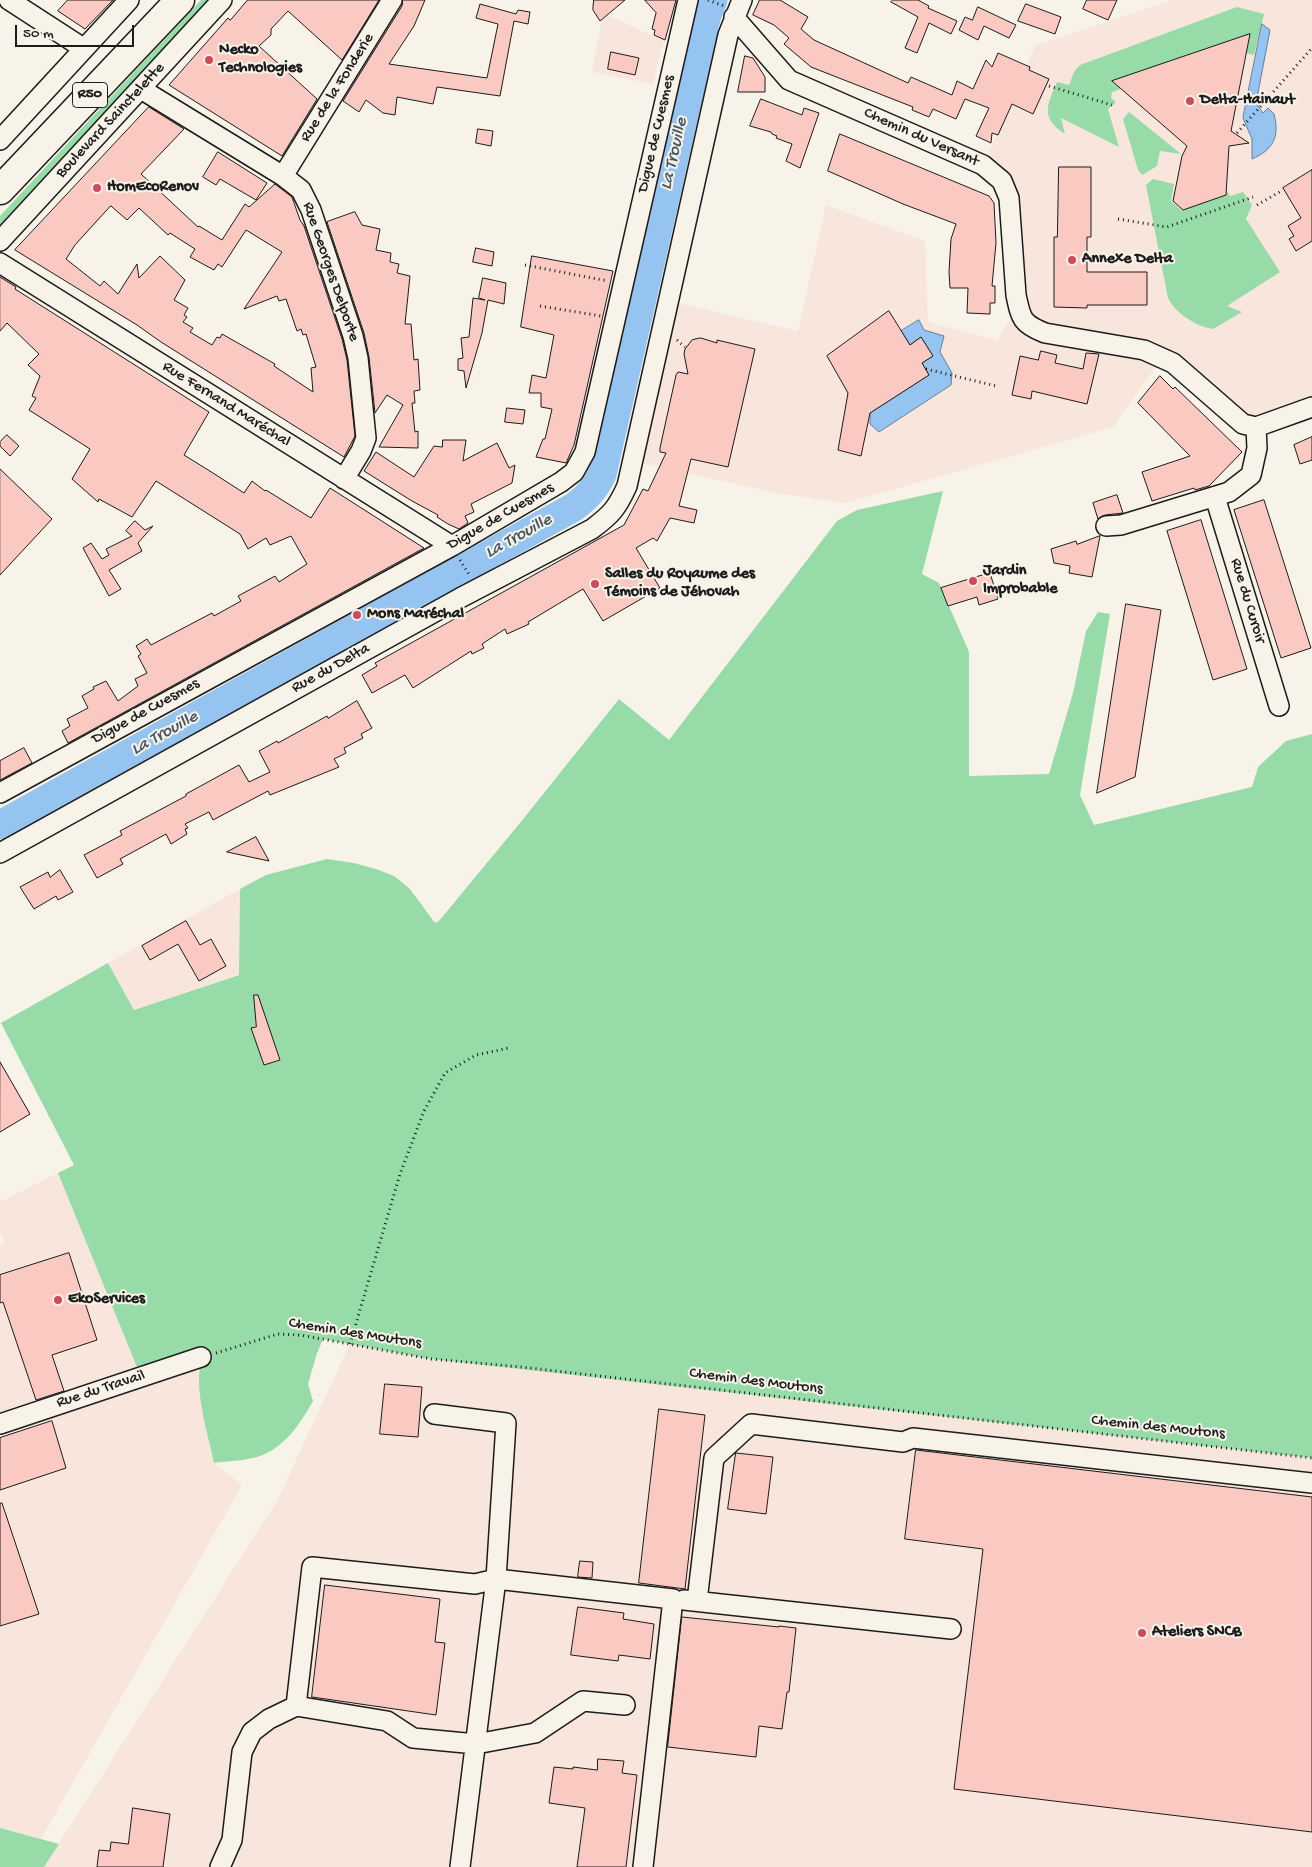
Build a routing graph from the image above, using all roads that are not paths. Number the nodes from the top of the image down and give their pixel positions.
1 (9, 0) edge
2 (129, 0) edge
3 (180, 0) edge
4 (222, 0) edge
5 (392, 0) edge
6 (688, 0) edge
7 (735, 8) edge
8 (84, 48) junction
9 (141, 89) junction
10 (0, 140) edge
11 (284, 176) junction
12 (0, 190) edge
13 (0, 241) edge
14 (0, 263) edge
15 (1312, 407) edge
16 (1256, 427) junction
17 (344, 479) junction
18 (1215, 497) junction
19 (1106, 526) dead end
20 (454, 550) junction
21 (1279, 706) dead end
22 (0, 793) edge
23 (0, 852) edge
24 (201, 1357) road end
25 (434, 1414) dead end
26 (0, 1424) edge
27 (1312, 1483) edge
28 (496, 1579) junction
29 (673, 1598) junction
30 (697, 1601) junction
31 (950, 1629) dead end
32 (625, 1704) dead end
33 (296, 1706) junction
34 (476, 1744) junction
35 (220, 1867) edge
36 (460, 1867) edge
37 (643, 1867) edge

1 - 8 street
2 - 8 street
3 - 12 highway, R50
4 - 9 street, Boulevard Sainctelette
5 - 11 street, Rue de la Fonderie
6 - 20 street, Digue de Cuesmes
7 - 16 street, Chemin du Versant
7 - 23 street, Rue du Delta
8 - 10 street
9 - 11 street, Rue Georges Delporte
9 - 13 street, Boulevard Sainctelette
11 - 17 street, Rue Georges Delporte
14 - 17 street, Rue Fernand Maréchal
15 - 16 street
16 - 18 street
17 - 20 street, Rue Fernand Maréchal
18 - 19 street
18 - 21 street, Rue du Curoir
20 - 22 street, Digue de Cuesmes
24 - 26 street, Rue du Travail
25 - 28 street
27 - 30 street
28 - 29 street
28 - 33 street
28 - 34 street
29 - 30 street
29 - 37 street
30 - 31 street
32 - 34 street
33 - 34 street
33 - 35 street
34 - 36 street

